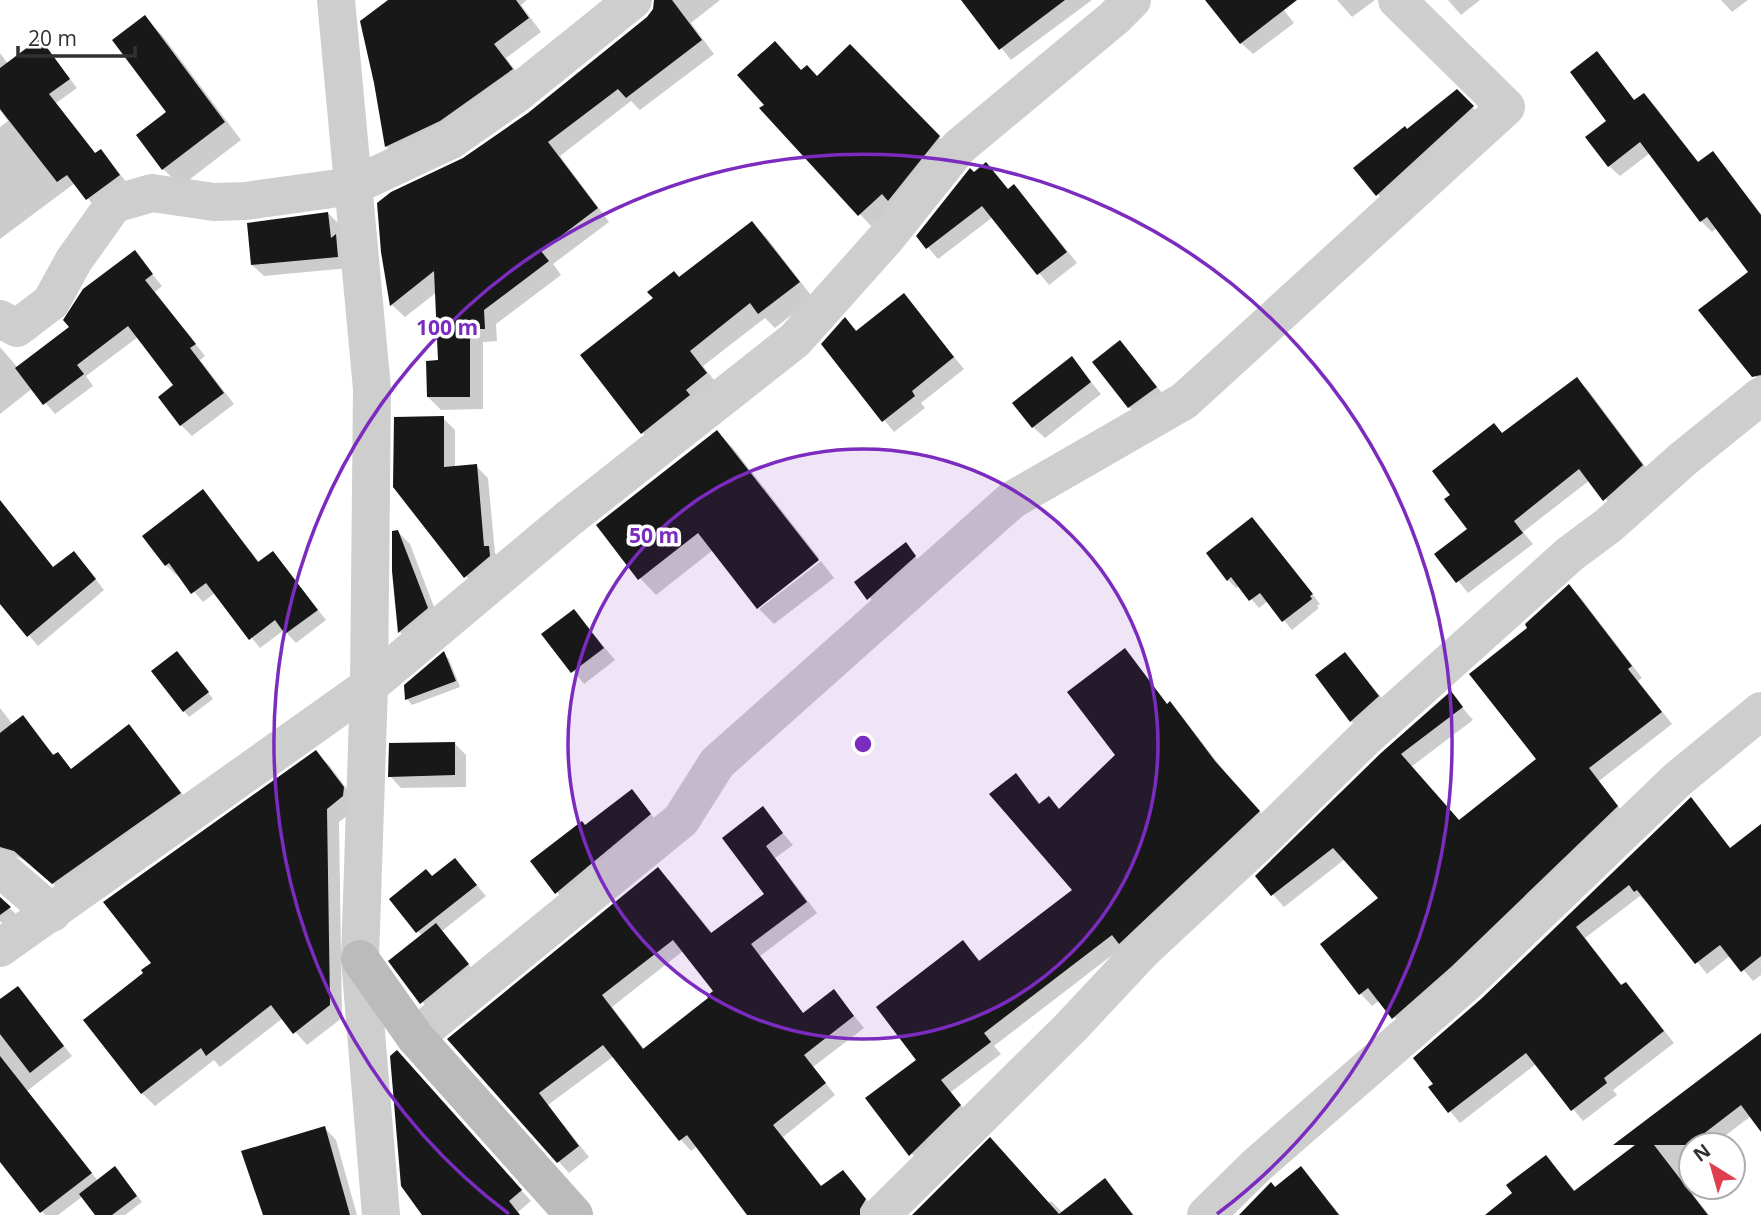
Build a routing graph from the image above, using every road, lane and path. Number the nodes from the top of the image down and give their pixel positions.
1 (336, 0) edge
2 (632, 0) edge
3 (1132, 0) edge
4 (1397, 0) edge
5 (353, 186) junction
6 (0, 319) edge
7 (1761, 396) edge
8 (369, 686) junction
9 (1761, 711) edge
10 (0, 868) edge
11 (52, 913) junction
12 (0, 948) edge
13 (360, 959) junction
14 (415, 1037) junction
15 (381, 1215) edge
16 (574, 1215) edge
17 (881, 1215) edge
18 (1206, 1215) edge

1 - 5 street
2 - 5 street
3 - 8 street
4 - 14 street
5 - 6 street
5 - 8 street
7 - 17 street
8 - 11 street
8 - 13 street
9 - 18 street
10 - 11 street
11 - 12 street
13 - 14 street
13 - 15 street
14 - 16 street

